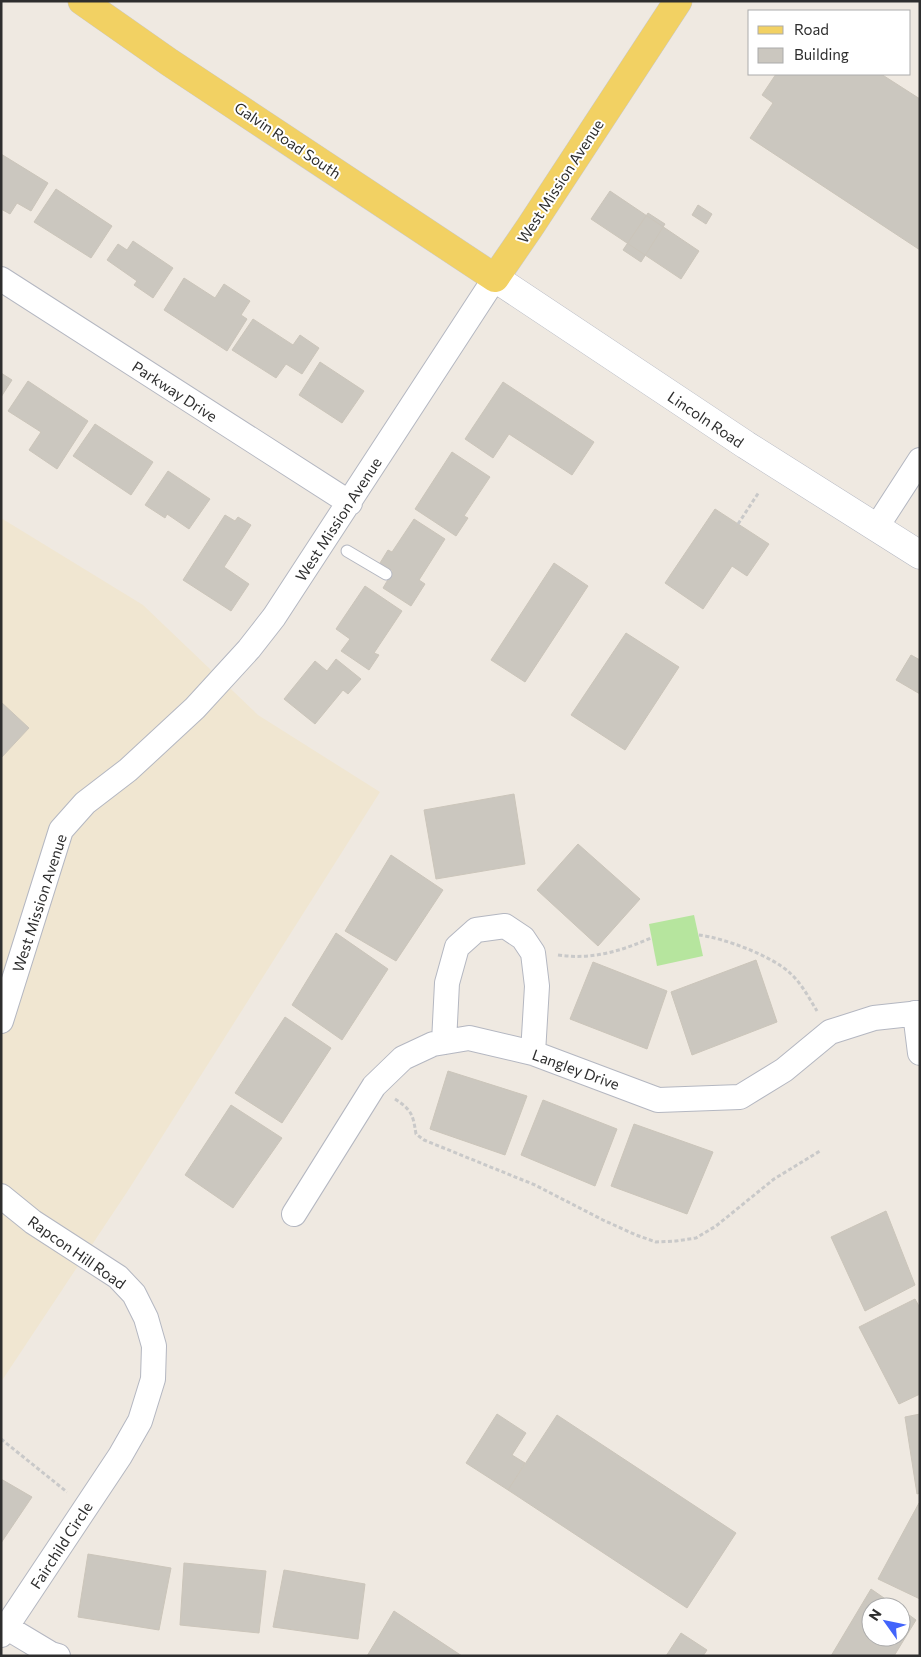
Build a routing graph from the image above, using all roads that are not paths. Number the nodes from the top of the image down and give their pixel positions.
1 (678, 1) edge
2 (86, 3) edge
3 (495, 278) junction
4 (1, 279) edge
5 (920, 460) edge
6 (350, 503) junction
7 (876, 528) junction
8 (347, 551) dead end
9 (920, 555) edge
10 (386, 574) dead end
11 (917, 1013) edge
12 (1, 1021) edge
13 (444, 1042) junction
14 (533, 1053) junction
15 (920, 1053) edge
16 (1, 1196) edge
17 (294, 1214) dead end
18 (120, 1456) joint
19 (4, 1631) edge
20 (58, 1656) edge

1 - 3 main road, West Mission Avenue
2 - 3 main road, Galvin Road South
3 - 6 street, West Mission Avenue
3 - 7 street, Lincoln Road
4 - 6 street, Parkway Drive
5 - 7 street
6 - 12 street, West Mission Avenue
7 - 9 street, Lincoln Road
8 - 10 lane
11 - 14 street, Langley Drive
11 - 15 street
13 - 14 street, Langley Drive
13 - 14 street
13 - 17 street, Langley Drive
16 - 18 street, Rapcon Hill Road
18 - 19 street, Fairchild Circle
19 - 20 street

